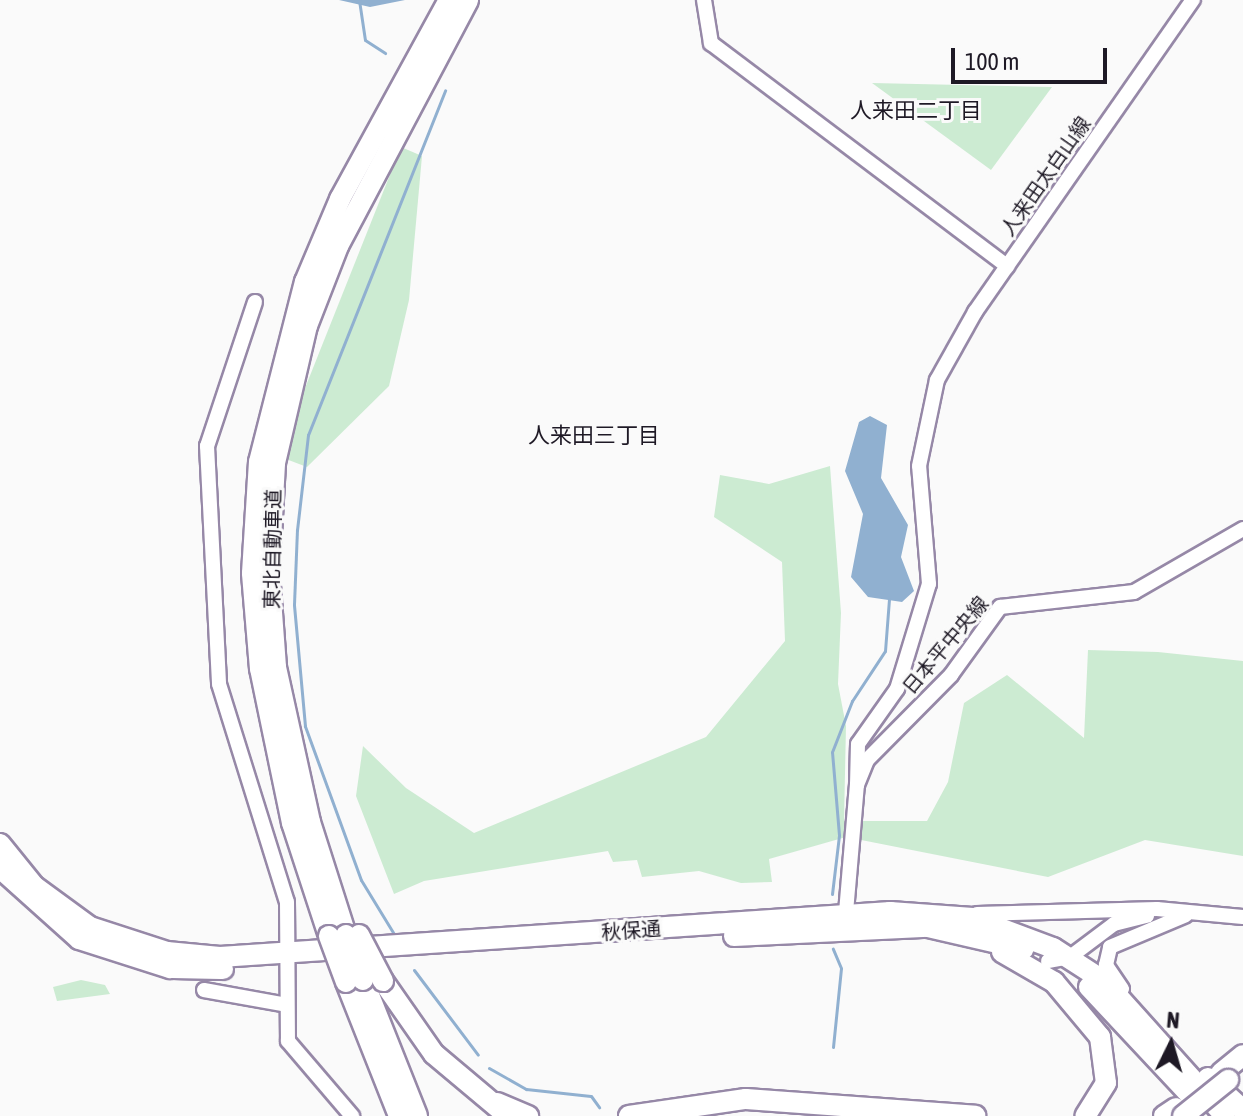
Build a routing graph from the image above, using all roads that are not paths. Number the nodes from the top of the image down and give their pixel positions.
1 (449, 0) edge
2 (468, 0) edge
3 (704, 0) edge
4 (1193, 0) edge
5 (1007, 266) junction
6 (255, 302) dead end
7 (1243, 529) edge
8 (857, 785) junction
9 (0, 844) edge
10 (0, 868) edge
11 (845, 913) junction
12 (929, 913) junction
13 (1198, 913) junction
14 (1219, 913) junction
15 (1243, 917) edge
16 (885, 927) junction
17 (345, 935) junction
18 (1070, 957) junction
19 (289, 959) junction
20 (1048, 961) junction
21 (364, 981) junction
22 (204, 990) dead end
23 (287, 1005) junction
24 (1137, 1010) junction
25 (1157, 1033) junction
26 (371, 1047) junction
27 (1243, 1055) edge
28 (1231, 1074) edge
29 (469, 1087) junction
30 (787, 1102) junction
31 (871, 1104) junction
32 (1243, 1110) edge
33 (1174, 1113) edge
34 (845, 1115) edge
35 (352, 1116) edge
36 (391, 1116) edge
37 (399, 1116) edge
38 (417, 1116) edge
39 (508, 1116) edge
40 (528, 1116) edge
41 (629, 1116) edge
42 (805, 1116) edge
43 (910, 1116) edge
44 (975, 1116) edge
45 (1085, 1116) edge
46 (1208, 1116) edge
47 (1225, 1116) edge

1 - 17 highway, 東北自動車道
2 - 17 highway, 東北自動車道
3 - 5 street
4 - 5 street, 人来田太白山線
5 - 8 street, 人来田太白山線
6 - 19 street
7 - 8 street, 日本平中央線
8 - 11 street, 日本平中央線
9 - 19 highway, 秋保通
10 - 19 highway, 秋保通
11 - 12 highway, 秋保通
11 - 16 highway, 秋保通
11 - 19 highway, 秋保通
12 - 14 street
12 - 18 highway, 秋保通
13 - 14 street
13 - 18 street
13 - 24 street
14 - 15 street
16 - 20 highway, 秋保通
16 - 45 highway
17 - 21 highway, bridge
17 - 21 highway, 東北自動車道, bridge
18 - 20 street
18 - 24 highway, 秋保通
19 - 23 street
20 - 46 highway, 秋保通
21 - 26 highway, 東北自動車道
21 - 29 highway
21 - 38 highway, 東北自動車道
22 - 23 street
23 - 35 street
24 - 25 highway, 秋保通
25 - 32 highway
25 - 47 highway, 秋保通
26 - 36 highway
26 - 37 highway, 東北自動車道
27 - 28 highway
28 - 33 highway, bridge
29 - 39 highway
29 - 40 highway
30 - 31 highway
30 - 34 highway
30 - 41 highway
31 - 34 highway
31 - 44 highway
34 - 42 highway
34 - 43 highway

